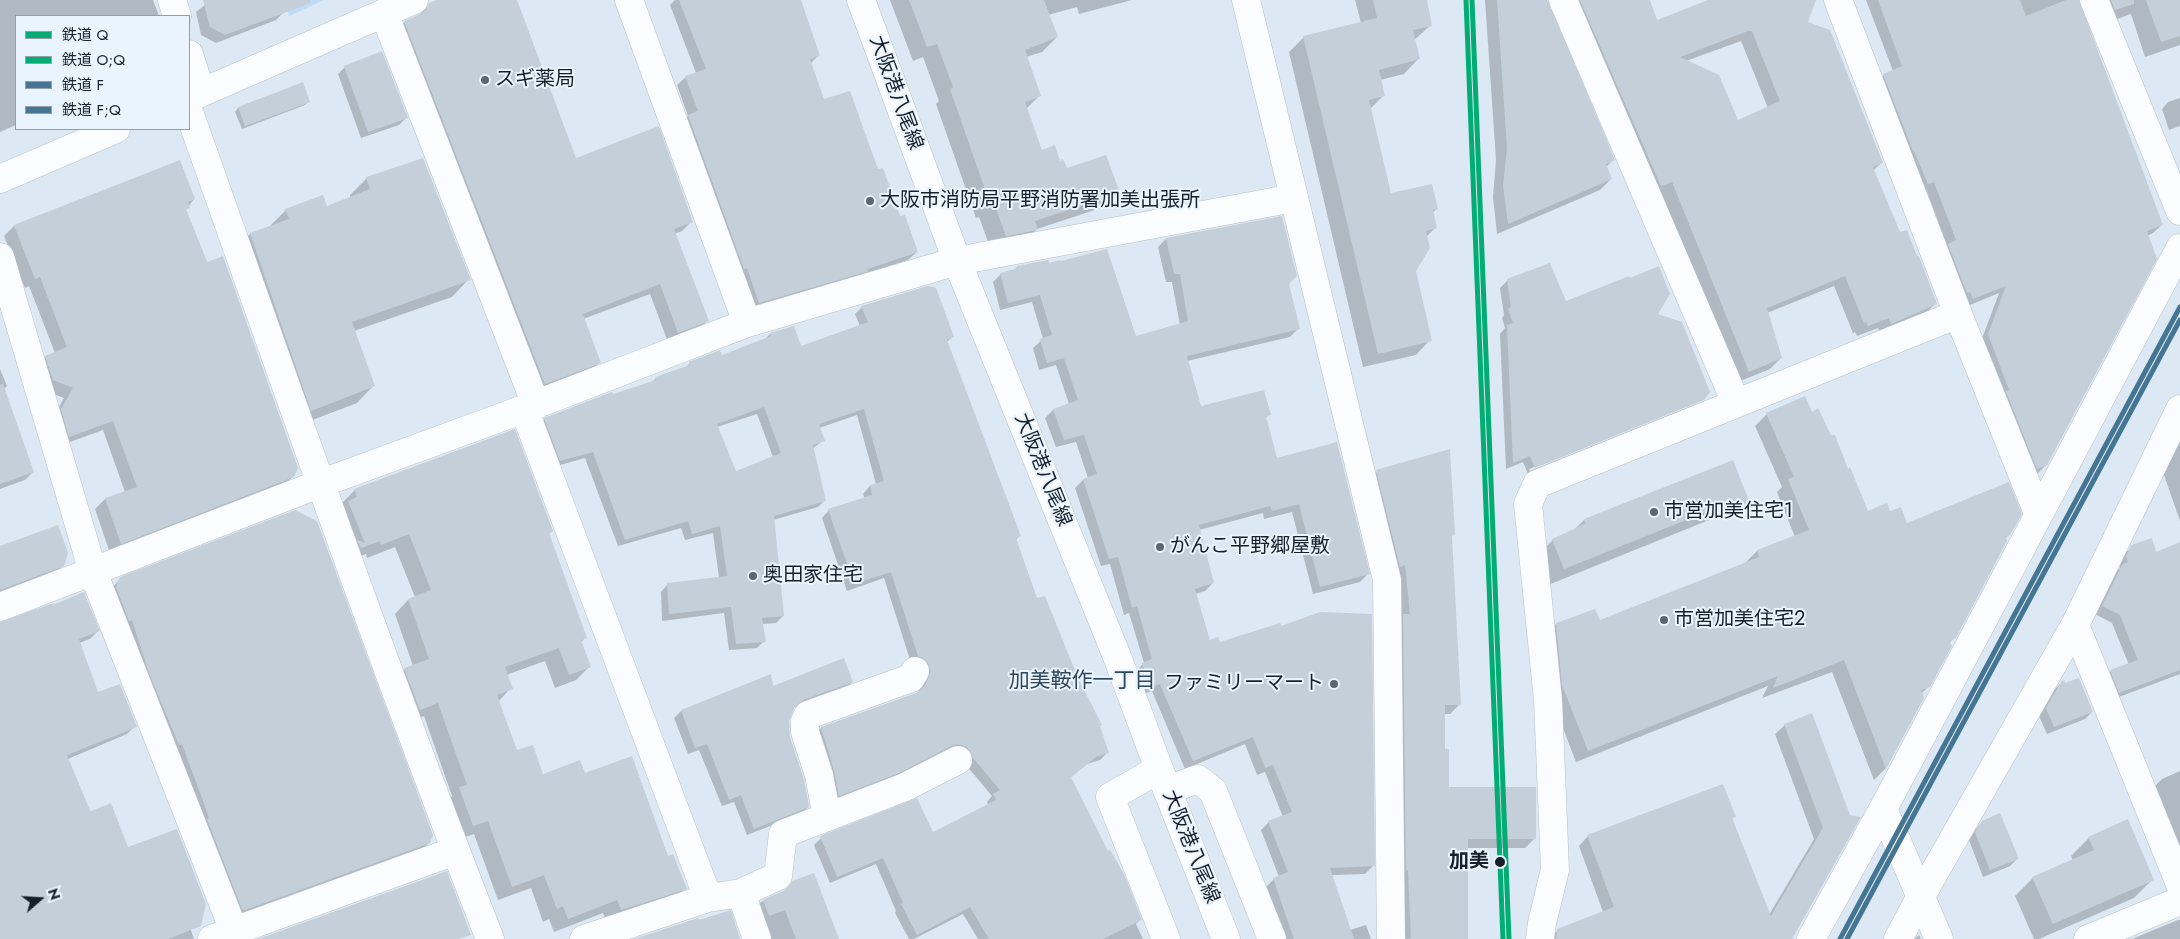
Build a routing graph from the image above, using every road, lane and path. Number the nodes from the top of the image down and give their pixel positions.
1 (172, 0) edge
2 (414, 0) edge
3 (629, 0) edge
4 (861, 0) edge
5 (1246, 0) edge
6 (1564, 0) edge
7 (1838, 0) edge
8 (2094, 0) edge
9 (384, 13) junction
10 (177, 15) edge
11 (190, 66) edge
12 (193, 101) edge
13 (114, 130) edge
14 (0, 179) edge
15 (1294, 198) junction
16 (2180, 211) edge
17 (2180, 248) edge
18 (0, 257) edge
19 (957, 261) junction
20 (1958, 314) junction
21 (747, 322) junction
22 (1736, 403) junction
23 (530, 407) junction
24 (2180, 409) edge
25 (322, 483) junction
26 (2038, 513) junction
27 (93, 572) junction
28 (0, 607) edge
29 (2075, 625) junction
30 (915, 672) dead end
31 (958, 760) dead end
32 (1163, 779) junction
33 (1883, 809) junction
34 (827, 817) junction
35 (456, 851) junction
36 (2180, 884) edge
37 (741, 893) junction
38 (1921, 896) junction
39 (708, 898) junction
40 (2180, 901) edge
41 (223, 935) edge
42 (490, 939) edge
43 (584, 939) edge
44 (757, 939) edge
45 (1166, 939) edge
46 (1226, 939) edge
47 (1272, 939) edge
48 (1391, 939) edge
49 (1540, 939) edge
50 (1811, 939) edge
51 (1898, 939) edge
52 (1939, 939) edge
53 (2088, 939) edge

1 - 10 street
2 - 9 street
3 - 21 street
4 - 19 street, 大阪港八尾線
5 - 15 street
6 - 22 street
7 - 20 street
8 - 16 street
9 - 12 street
9 - 23 street
11 - 12 street
12 - 25 street
13 - 14 street
15 - 19 street
15 - 48 street
17 - 26 street
18 - 27 street
19 - 21 street
19 - 32 street, 大阪港八尾線
20 - 22 street
20 - 26 street
21 - 23 street
22 - 49 street
23 - 25 street
23 - 39 street
24 - 29 street
25 - 27 street
25 - 35 street
26 - 33 street
27 - 28 street
27 - 41 street
29 - 36 street
29 - 38 street
30 - 34 street
31 - 34 street
32 - 45 street
32 - 46 street, 大阪港八尾線
32 - 47 street
33 - 38 street
33 - 50 street
34 - 37 street
35 - 41 street
35 - 42 street
37 - 39 street
37 - 44 street
38 - 51 street
38 - 52 street
39 - 43 street
40 - 53 street

